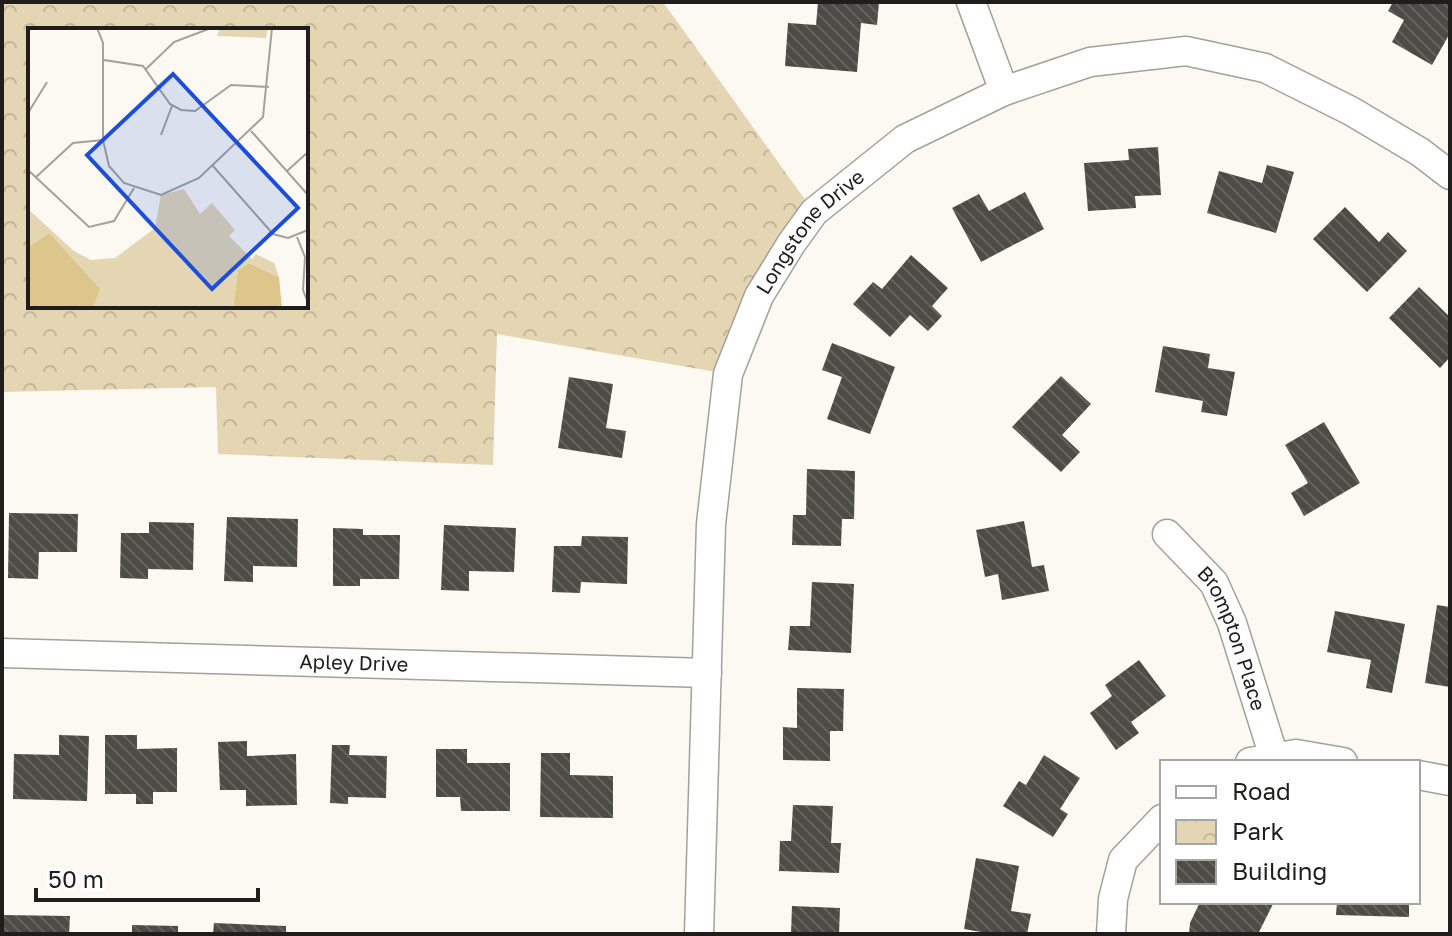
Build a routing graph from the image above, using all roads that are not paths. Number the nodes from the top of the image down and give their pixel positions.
1 (971, 2) edge
2 (1004, 91) junction
3 (1449, 174) edge
4 (1167, 534) dead end
5 (2, 653) edge
6 (707, 673) junction
7 (1262, 760) edge
8 (1331, 760) edge
9 (1420, 775) edge
10 (1450, 781) edge
11 (1160, 821) edge
12 (699, 934) edge
13 (1111, 934) edge

1 - 2 street
2 - 3 street, Longstone Drive
2 - 6 street, Longstone Drive
4 - 7 street, Brompton Place
5 - 6 street, Apley Drive
6 - 12 street, Longstone Drive
7 - 8 street
9 - 10 street
11 - 13 street

